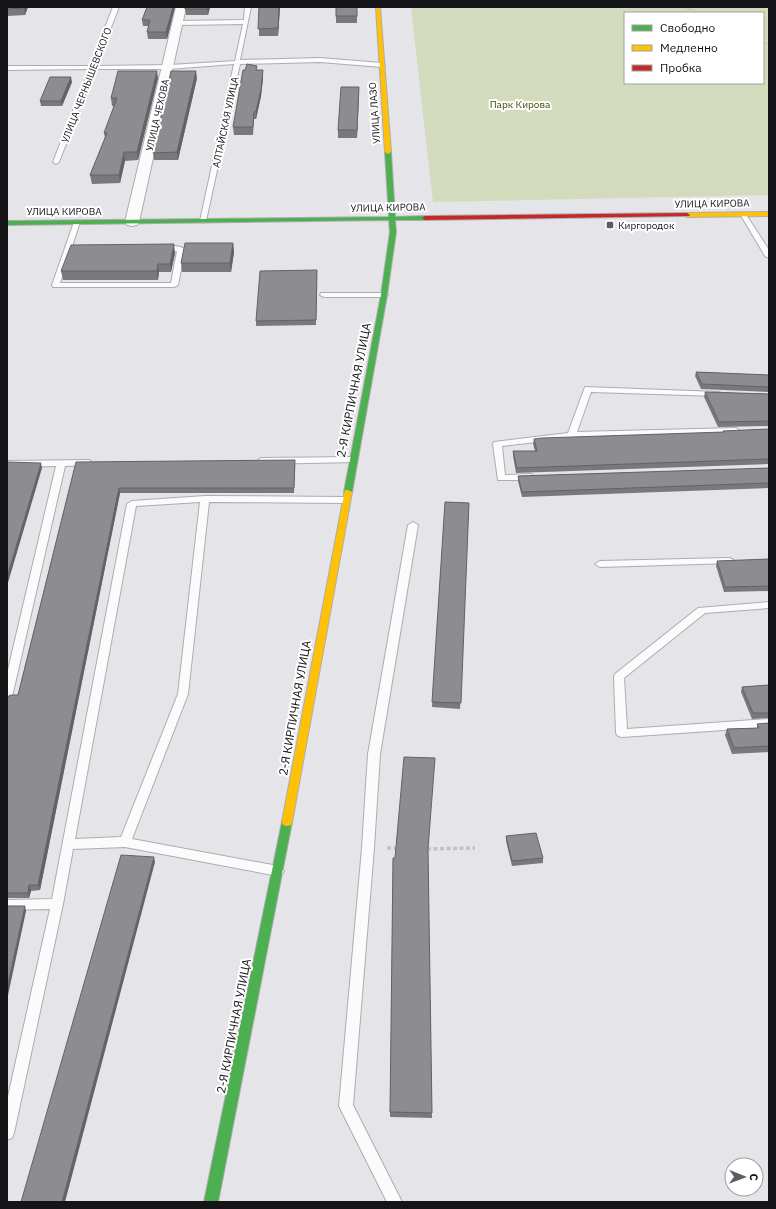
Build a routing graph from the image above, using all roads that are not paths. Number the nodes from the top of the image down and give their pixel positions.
1 (116, 7) edge
2 (181, 7) edge
3 (248, 7) edge
4 (378, 7) edge
5 (246, 22) junction
6 (178, 23) junction
7 (238, 62) junction
8 (382, 65) junction
9 (169, 67) junction
10 (7, 68) edge
11 (93, 68) junction
12 (56, 162) dead end
13 (743, 214) junction
14 (769, 214) edge
15 (393, 218) junction
16 (204, 221) junction
17 (77, 222) junction
18 (132, 222) junction
19 (7, 223) edge
20 (151, 249) edge
21 (769, 256) edge
22 (324, 295) dead end
23 (384, 295) junction
24 (730, 394) edge
25 (745, 431) edge
26 (572, 435) junction
27 (353, 460) junction
28 (250, 461) edge
29 (101, 462) edge
30 (61, 463) junction
31 (7, 464) edge
32 (541, 476) edge
33 (206, 499) junction
34 (345, 500) junction
35 (413, 525) dead end
36 (738, 561) edge
37 (600, 564) dead end
38 (769, 605) edge
39 (7, 696) edge
40 (769, 723) edge
41 (125, 842) junction
42 (69, 844) junction
43 (278, 871) junction
44 (57, 904) junction
45 (7, 905) edge
46 (7, 1133) edge
47 (211, 1202) edge
48 (395, 1202) edge

1 - 11 lane, УЛИЦА ЧЕРНЫШЕВСКОГО
2 - 6 street, УЛИЦА ЧЕХОВА
3 - 5 lane, АЛТАЙСКАЯ УЛИЦА
4 - 8 street, УЛИЦА ЛАЗО
5 - 6 lane
5 - 7 lane, АЛТАЙСКАЯ УЛИЦА
6 - 9 street, УЛИЦА ЧЕХОВА
7 - 8 lane
7 - 9 lane
7 - 16 lane, АЛТАЙСКАЯ УЛИЦА
8 - 15 street, УЛИЦА ЛАЗО
9 - 11 lane
9 - 18 street, УЛИЦА ЧЕХОВА
10 - 11 lane
11 - 12 lane, УЛИЦА ЧЕРНЫШЕВСКОГО
13 - 14 street, УЛИЦА КИРОВА
13 - 15 street, УЛИЦА КИРОВА
13 - 21 lane
15 - 16 street, УЛИЦА КИРОВА
15 - 23 street, 2-Я КИРПИЧНАЯ УЛИЦА
16 - 18 street, УЛИЦА КИРОВА
17 - 18 street, УЛИЦА КИРОВА
17 - 19 street, УЛИЦА КИРОВА
17 - 20 lane
22 - 23 lane
23 - 27 street, 2-Я КИРПИЧНАЯ УЛИЦА
24 - 26 lane
25 - 26 lane
26 - 32 lane
27 - 28 lane
27 - 34 street, 2-Я КИРПИЧНАЯ УЛИЦА
29 - 30 lane
30 - 31 lane
30 - 39 lane
33 - 34 lane
33 - 41 lane
33 - 42 lane
34 - 43 street, 2-Я КИРПИЧНАЯ УЛИЦА
35 - 48 lane
36 - 37 lane
38 - 40 lane
41 - 42 lane
41 - 43 lane
42 - 44 lane
43 - 47 street, 2-Я КИРПИЧНАЯ УЛИЦА
44 - 45 lane
44 - 46 lane

